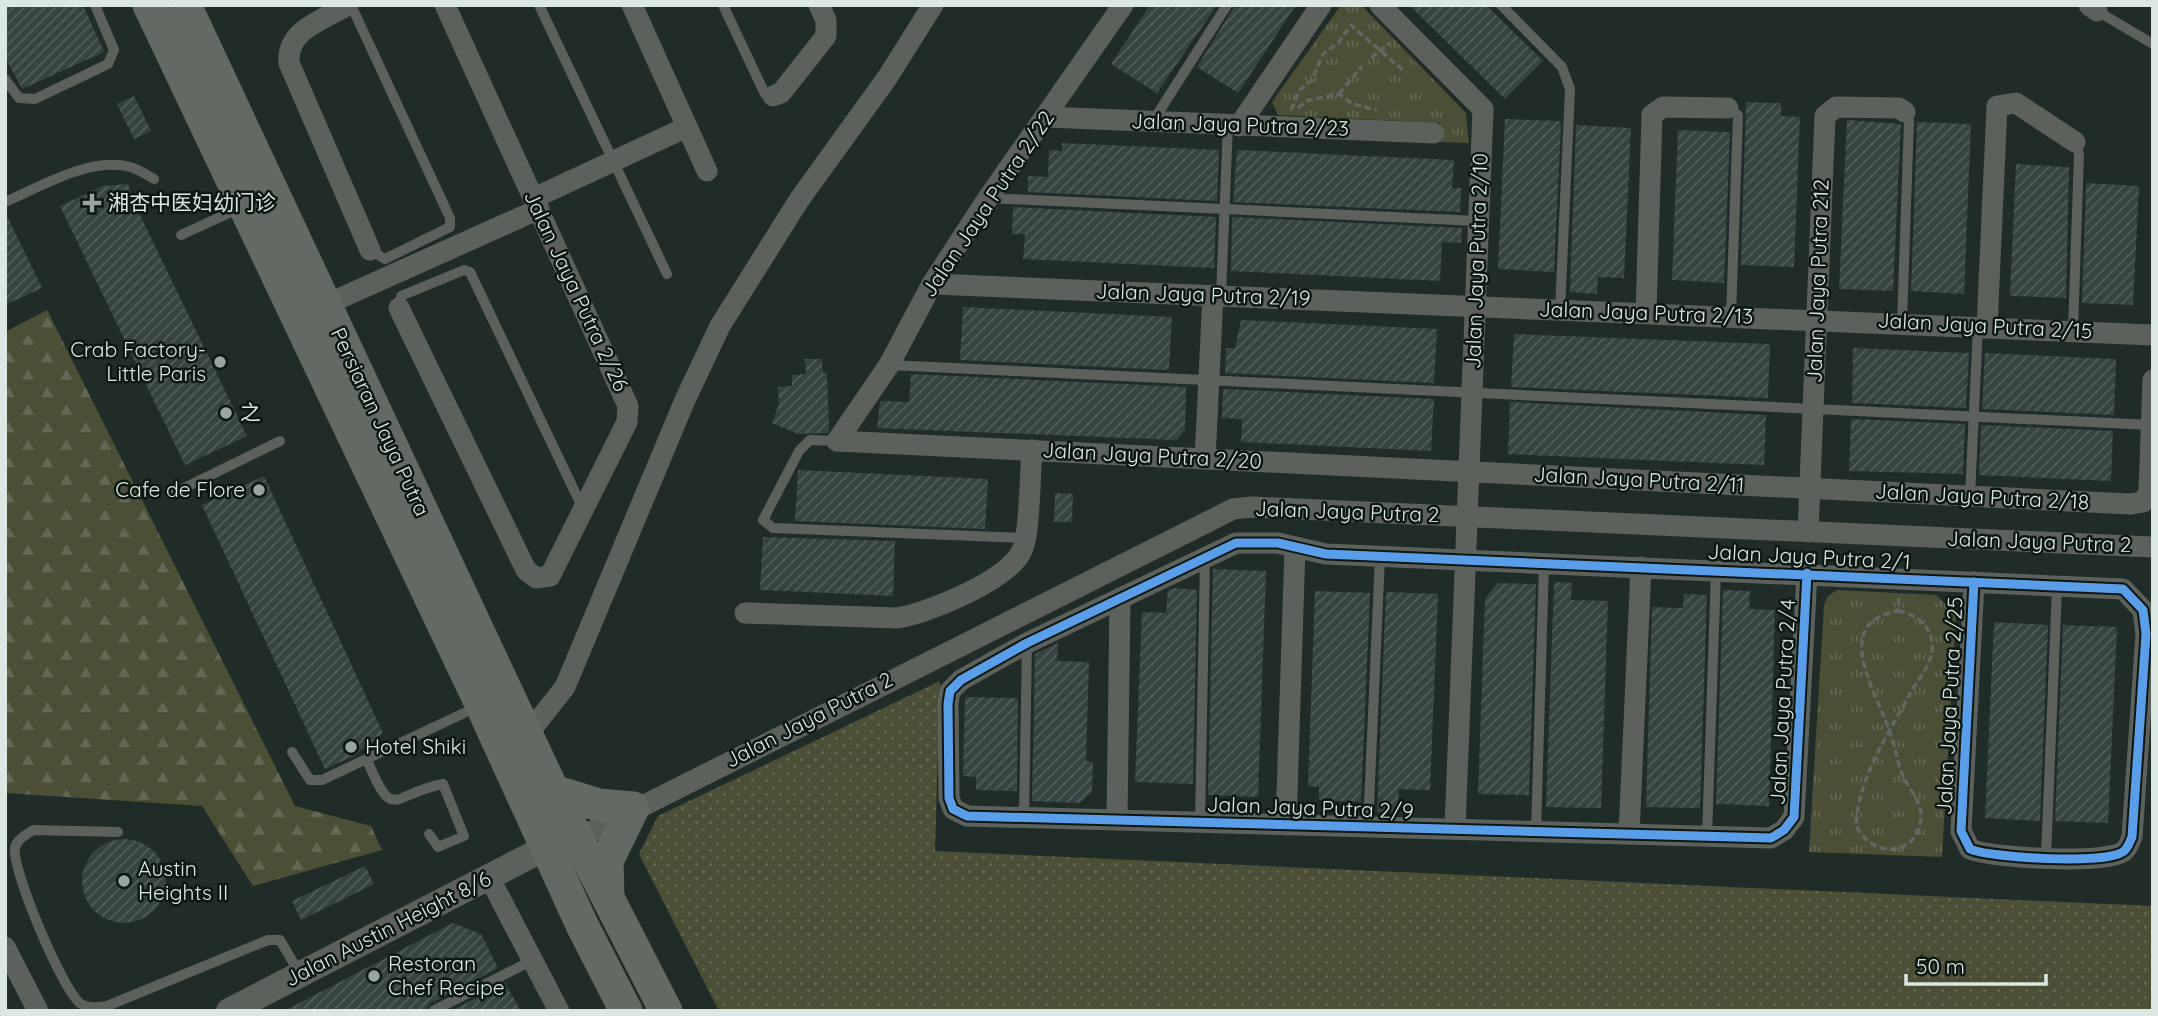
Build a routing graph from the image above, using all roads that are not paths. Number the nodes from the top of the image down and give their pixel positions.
1 (94, 5) edge
2 (149, 5) edge
3 (185, 5) edge
4 (349, 5) edge
5 (445, 5) edge
6 (539, 5) edge
7 (632, 5) edge
8 (723, 5) edge
9 (819, 5) edge
10 (933, 5) edge
11 (1123, 5) edge
12 (1227, 5) edge
13 (1321, 5) edge
14 (1381, 5) edge
15 (1501, 5) edge
16 (2093, 8) edge
17 (2153, 44) edge
18 (5, 79) edge
19 (773, 96) joint
20 (1728, 108) joint
21 (1905, 112) joint
22 (1047, 117) junction
23 (1152, 122) junction
24 (1233, 126) junction
25 (687, 127) junction
26 (1434, 133) dead end
27 (2075, 142) joint
28 (612, 162) junction
29 (707, 171) dead end
30 (154, 179) dead end
31 (988, 198) junction
32 (258, 200) junction
33 (5, 202) edge
34 (536, 204) junction
35 (1224, 209) junction
36 (1478, 221) junction
37 (181, 235) dead end
38 (370, 250) joint
39 (667, 274) dead end
40 (932, 284) junction
41 (1217, 295) junction
42 (325, 305) junction
43 (1475, 306) junction
44 (399, 308) joint
45 (1560, 311) junction
46 (1646, 313) junction
47 (1731, 316) junction
48 (1817, 319) junction
49 (1902, 322) junction
50 (1983, 327) junction
51 (2073, 330) junction
52 (2153, 335) edge
53 (315, 356) junction
54 (889, 365) junction
55 (1210, 380) junction
56 (2153, 380) edge
57 (1472, 393) junction
58 (1813, 409) junction
59 (1974, 416) junction
60 (2151, 425) edge
61 (280, 441) dead end
62 (837, 441) junction
63 (1032, 450) junction
64 (1205, 459) junction
65 (1468, 471) junction
66 (1810, 488) junction
67 (172, 494) dead end
68 (1969, 496) junction
69 (583, 509) junction
70 (1466, 517) junction
71 (1808, 532) junction
72 (1024, 538) junction
73 (1295, 547) junction
74 (2153, 547) edge
75 (1380, 556) junction
76 (1205, 558) junction
77 (1465, 559) junction
78 (1545, 563) junction
79 (1641, 567) junction
80 (1716, 570) junction
81 (1808, 573) junction
82 (1974, 582) junction
83 (2057, 587) junction
84 (1120, 598) junction
85 (2143, 610) joint
86 (745, 613) dead end
87 (1027, 643) junction
88 (950, 691) joint
89 (481, 704) junction
90 (527, 735) junction
91 (292, 752) dead end
92 (367, 760) junction
93 (540, 797) junction
94 (633, 808) junction
95 (1024, 818) junction
96 (1117, 820) junction
97 (1200, 822) junction
98 (1286, 825) junction
99 (1368, 827) junction
100 (1455, 829) junction
101 (1784, 830) joint
102 (118, 832) dead end
103 (1536, 832) junction
104 (429, 834) dead end
105 (1629, 834) junction
106 (1707, 837) junction
107 (562, 843) junction
108 (2046, 858) junction
109 (489, 877) junction
110 (608, 900) junction
111 (7, 956) edge
112 (533, 960) junction
113 (300, 974) junction
114 (38, 1011) edge
115 (229, 1011) edge
116 (433, 1011) edge
117 (559, 1011) edge
118 (626, 1011) edge
119 (666, 1011) edge

1 - 18 lane
2 - 32 main road, Persiaran Jaya Putra
3 - 32 main road, Persiaran Jaya Putra
4 - 38 street
4 - 38 lane
5 - 34 street, Jalan Jaya Putra 2/26
6 - 28 lane
7 - 25 street
8 - 19 lane
9 - 19 street
10 - 90 street
11 - 22 street, Jalan Jaya Putra 2/22
12 - 23 lane
13 - 24 street
14 - 36 street, Jalan Jaya Putra 2/10
15 - 45 lane
16 - 17 lane
20 - 46 street
20 - 47 lane
21 - 48 street, Jalan Jaya Putra 212
21 - 49 lane
22 - 23 street, Jalan Jaya Putra 2/23
22 - 31 street, Jalan Jaya Putra 2/22
23 - 24 street, Jalan Jaya Putra 2/23
24 - 26 street, Jalan Jaya Putra 2/23
24 - 35 lane
25 - 28 street
25 - 29 street
27 - 50 street
27 - 51 lane
28 - 34 street
28 - 39 lane
30 - 33 lane
31 - 35 lane
31 - 40 street, Jalan Jaya Putra 2/22
32 - 37 lane
32 - 42 main road, Persiaran Jaya Putra
32 - 53 main road, Persiaran Jaya Putra
34 - 42 street
34 - 69 street, Jalan Jaya Putra 2/26
35 - 36 lane
35 - 41 lane
36 - 43 street, Jalan Jaya Putra 2/10
40 - 41 street, Jalan Jaya Putra 2/19
40 - 54 street, Jalan Jaya Putra 2/22
41 - 43 street, Jalan Jaya Putra 2/19
41 - 55 street
42 - 53 street
42 - 90 main road, Persiaran Jaya Putra
43 - 45 street, Jalan Jaya Putra 2/13
43 - 57 street, Jalan Jaya Putra 2/10
44 - 69 lane
44 - 69 street, Jalan Jaya Putra 2/26
45 - 46 street, Jalan Jaya Putra 2/13
46 - 47 street, Jalan Jaya Putra 2/13
47 - 48 street, Jalan Jaya Putra 2/13
48 - 49 street, Jalan Jaya Putra 2/15
48 - 58 street, Jalan Jaya Putra 212
49 - 50 street, Jalan Jaya Putra 2/15
50 - 51 street, Jalan Jaya Putra 2/15
50 - 59 lane
51 - 52 street, Jalan Jaya Putra 2/15
53 - 89 main road, Persiaran Jaya Putra
54 - 55 lane
54 - 62 street, Jalan Jaya Putra 2/22
55 - 57 lane
55 - 64 street
56 - 60 street
57 - 58 lane
57 - 65 street, Jalan Jaya Putra 2/10
58 - 59 lane
58 - 66 street, Jalan Jaya Putra 212
59 - 60 lane
59 - 68 lane
60 - 68 street, Jalan Jaya Putra 2/18
61 - 67 lane
62 - 63 street, Jalan Jaya Putra 2/20
62 - 72 lane
63 - 64 street, Jalan Jaya Putra 2/20
63 - 72 street
64 - 65 street, Jalan Jaya Putra 2/20
65 - 66 street, Jalan Jaya Putra 2/11
65 - 70 street, Jalan Jaya Putra 2/10
66 - 68 street, Jalan Jaya Putra 2/18
66 - 71 street, Jalan Jaya Putra 212
70 - 71 street, Jalan Jaya Putra 2
70 - 77 street, Jalan Jaya Putra 2/10
70 - 94 street, Jalan Jaya Putra 2
71 - 74 street, Jalan Jaya Putra 2
72 - 86 street
73 - 75 street, Jalan Jaya Putra 2/1
73 - 76 street, Jalan Jaya Putra 2/1
73 - 98 street
75 - 77 street, Jalan Jaya Putra 2/1
75 - 99 lane
76 - 84 street, Jalan Jaya Putra 2/1
76 - 97 lane
77 - 78 street, Jalan Jaya Putra 2/1
77 - 100 street, Jalan Jaya Putra 2/10
78 - 79 street, Jalan Jaya Putra 2/1
78 - 103 lane
79 - 80 street, Jalan Jaya Putra 2/1
79 - 105 street
80 - 81 street, Jalan Jaya Putra 2/1
80 - 106 lane
81 - 82 street, Jalan Jaya Putra 2/1
81 - 101 street, Jalan Jaya Putra 2/4
82 - 83 street, Jalan Jaya Putra 2/1
82 - 108 street, Jalan Jaya Putra 2/25
83 - 85 street, Jalan Jaya Putra 2/1
83 - 108 lane
84 - 87 street, Jalan Jaya Putra 2/1
84 - 96 street
85 - 108 street, Jalan Jaya Putra 2/25
87 - 88 street, Jalan Jaya Putra 2/1
87 - 95 lane
88 - 95 street, Jalan Jaya Putra 2/9
89 - 92 lane
89 - 93 main road, Persiaran Jaya Putra
90 - 93 main road, Persiaran Jaya Putra
91 - 92 lane
92 - 104 lane
93 - 94 main road
93 - 107 main road
94 - 107 street, Jalan Jaya Putra 2
94 - 110 main road
95 - 96 street, Jalan Jaya Putra 2/9
96 - 97 street, Jalan Jaya Putra 2/9
97 - 98 street, Jalan Jaya Putra 2/9
98 - 99 street, Jalan Jaya Putra 2/9
99 - 100 street, Jalan Jaya Putra 2/9
100 - 103 street, Jalan Jaya Putra 2/9
101 - 106 street, Jalan Jaya Putra 2/9
102 - 113 lane
103 - 105 street, Jalan Jaya Putra 2/9
105 - 106 street, Jalan Jaya Putra 2/9
107 - 109 street, Jalan Austin Height 8/6
107 - 110 main road
107 - 118 main road
109 - 112 street
109 - 113 street, Jalan Austin Height 8/6
110 - 119 main road
111 - 114 street
112 - 116 lane
112 - 117 street
113 - 115 street, Jalan Austin Height 8/6

